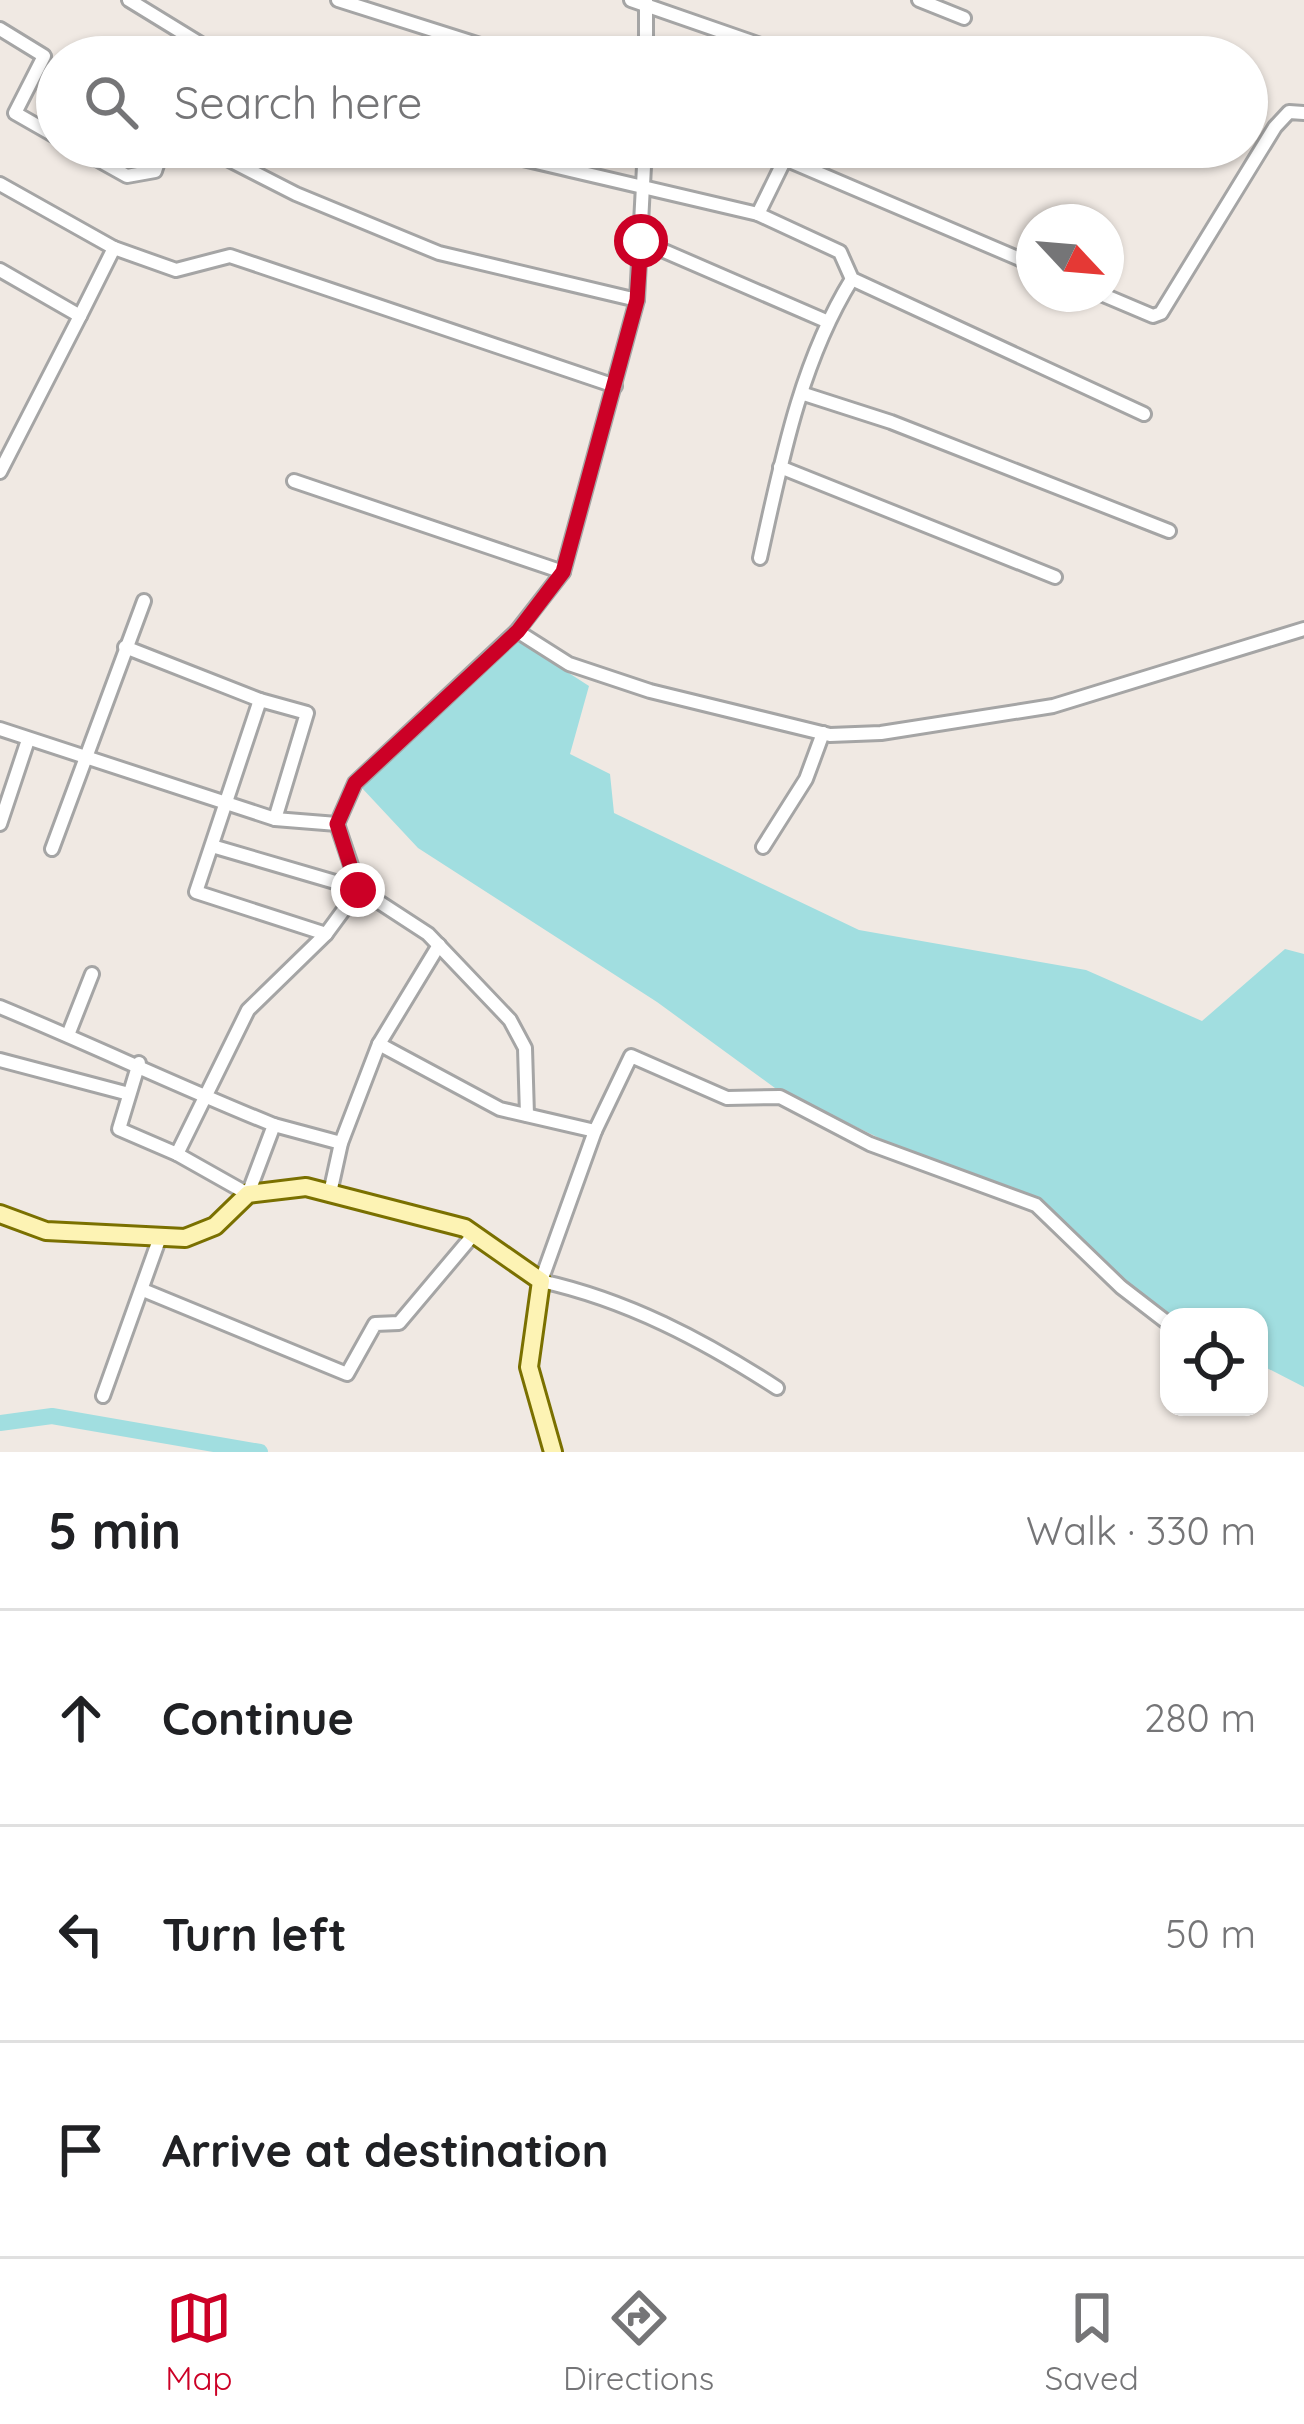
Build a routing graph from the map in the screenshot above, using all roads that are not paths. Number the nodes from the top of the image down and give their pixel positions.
1 (129, 0) edge
2 (338, 0) edge
3 (631, 0) edge
4 (919, 0) edge
5 (646, 2) edge
6 (964, 18) dead end
7 (0, 29) edge
8 (188, 36) edge
9 (452, 36) edge
10 (646, 36) edge
11 (738, 36) edge
12 (36, 51) edge
13 (36, 72) edge
14 (1304, 113) edge
15 (36, 125) edge
16 (1268, 138) edge
17 (113, 168) edge
18 (156, 168) edge
19 (245, 168) edge
20 (561, 168) edge
21 (645, 168) edge
22 (781, 168) edge
23 (806, 168) edge
24 (1250, 168) edge
25 (0, 184) edge
26 (645, 188) junction
27 (758, 214) junction
28 (641, 241) junction
29 (114, 248) junction
30 (1016, 258) edge
31 (0, 269) edge
32 (853, 279) junction
33 (637, 300) junction
34 (1124, 304) edge
35 (80, 316) junction
36 (826, 321) junction
37 (615, 386) junction
38 (804, 394) junction
39 (1144, 414) dead end
40 (780, 467) junction
41 (0, 470) edge
42 (293, 481) dead end
43 (1169, 531) dead end
44 (760, 559) dead end
45 (563, 572) junction
46 (1055, 578) dead end
47 (144, 601) dead end
48 (1304, 628) edge
49 (518, 631) junction
50 (125, 647) junction
51 (260, 700) junction
52 (0, 729) edge
53 (823, 733) junction
54 (28, 740) junction
55 (82, 758) junction
56 (227, 804) junction
57 (275, 819) junction
58 (0, 824) edge
59 (337, 824) junction
60 (212, 846) junction
61 (763, 847) dead end
62 (52, 849) dead end
63 (358, 890) junction
64 (326, 934) junction
65 (440, 945) junction
66 (92, 974) dead end
67 (0, 1007) edge
68 (68, 1036) junction
69 (380, 1044) junction
70 (0, 1060) edge
71 (139, 1064) junction
72 (129, 1094) junction
73 (202, 1096) junction
74 (527, 1115) junction
75 (274, 1125) junction
76 (596, 1131) junction
77 (341, 1143) junction
78 (177, 1154) junction
79 (330, 1193) junction
80 (248, 1194) junction
81 (2, 1220) edge
82 (474, 1234) junction
83 (160, 1237) junction
84 (541, 1281) junction
85 (143, 1290) junction
86 (1160, 1317) edge
87 (777, 1388) dead end
88 (103, 1396) dead end
89 (553, 1452) edge

1 - 8 street
2 - 9 street
3 - 5 street
4 - 6 street
5 - 10 street
5 - 11 street
7 - 12 street
13 - 15 street
14 - 16 street
17 - 18 street
19 - 33 street
20 - 26 street
21 - 26 street
22 - 27 street
23 - 30 street
24 - 34 street
25 - 29 street
26 - 27 street
26 - 28 street
27 - 32 street
28 - 33 street
28 - 36 street
29 - 35 street
29 - 37 street
31 - 35 street
32 - 36 street
32 - 39 street
33 - 37 street
35 - 41 street
36 - 38 street
37 - 45 street
38 - 40 street
38 - 43 street
40 - 44 street
40 - 46 street
42 - 45 street
45 - 49 street
47 - 50 street
48 - 53 street
49 - 53 street
49 - 59 street
50 - 51 street
50 - 55 street
51 - 56 street
51 - 57 street
52 - 54 street
53 - 61 street
54 - 55 street
54 - 58 street
55 - 56 street
55 - 62 street
56 - 57 street
56 - 60 street
57 - 59 street
59 - 63 street
60 - 63 street
60 - 64 street
63 - 64 street
63 - 65 street
64 - 73 street
65 - 69 street
65 - 74 street
66 - 68 street
67 - 68 street
68 - 71 street
69 - 74 street
69 - 77 street
70 - 72 street
71 - 72 street
71 - 73 street
72 - 78 street
73 - 75 street
73 - 78 street
74 - 76 street
75 - 77 street
75 - 80 street
76 - 84 street
76 - 86 street
77 - 79 street
78 - 80 street
79 - 80 main road
79 - 82 main road
80 - 83 main road
81 - 83 main road
82 - 84 main road
82 - 85 street
83 - 85 street
84 - 87 street
84 - 89 main road
85 - 88 street

